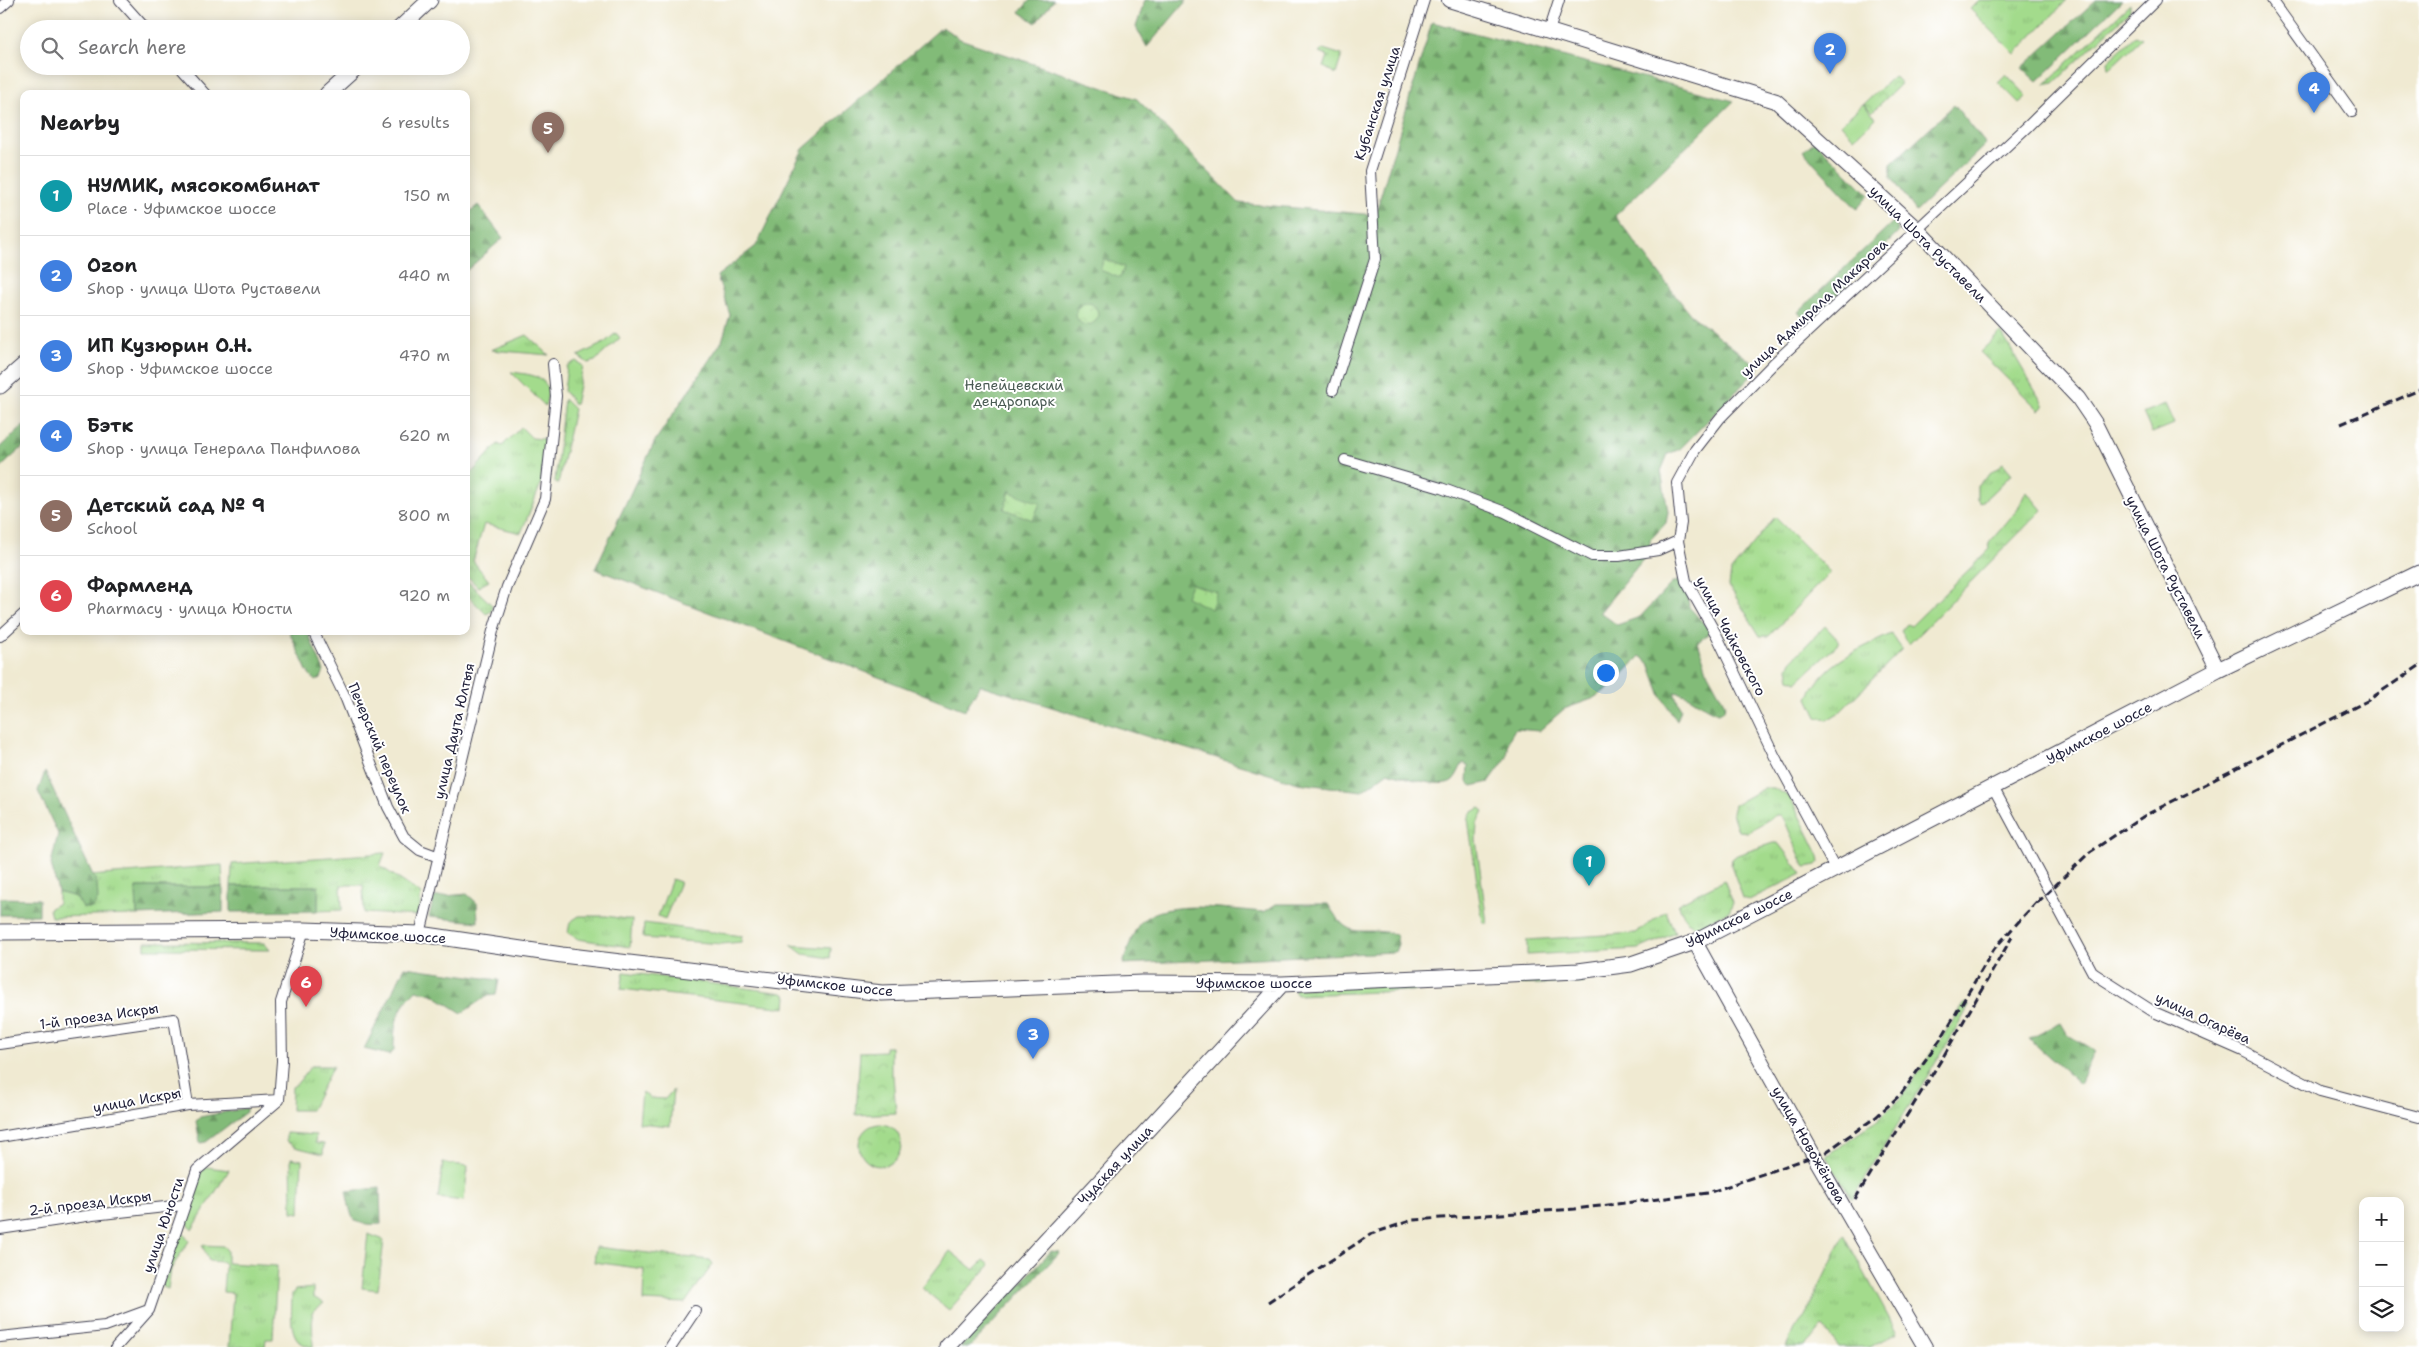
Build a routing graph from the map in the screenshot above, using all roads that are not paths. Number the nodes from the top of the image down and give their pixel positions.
1 (9, 0) edge
2 (120, 0) edge
3 (430, 0) edge
4 (1424, 0) edge
5 (1449, 0) edge
6 (1559, 0) edge
7 (2156, 0) edge
8 (2272, 0) edge
9 (0, 8) edge
10 (138, 20) edge
11 (409, 20) edge
12 (1549, 31) junction
13 (188, 75) edge
14 (348, 75) edge
15 (201, 90) edge
16 (332, 90) edge
17 (2352, 112) dead end
18 (1918, 230) junction
19 (553, 364) dead end
20 (20, 368) edge
21 (0, 386) edge
22 (1333, 390) dead end
23 (1346, 460) dead end
24 (1678, 541) junction
25 (2419, 573) edge
26 (20, 618) edge
27 (316, 635) edge
28 (0, 636) edge
29 (2218, 670) junction
30 (1994, 789) junction
31 (439, 857) junction
32 (1836, 870) junction
33 (304, 930) junction
34 (0, 932) edge
35 (420, 934) junction
36 (1695, 942) junction
37 (1282, 984) junction
38 (0, 1044) edge
39 (279, 1100) junction
40 (188, 1105) junction
41 (2419, 1117) edge
42 (0, 1137) edge
43 (183, 1205) junction
44 (0, 1229) edge
45 (149, 1310) junction
46 (695, 1311) dead end
47 (0, 1337) edge
48 (116, 1347) edge
49 (671, 1347) edge
50 (947, 1347) edge
51 (1925, 1347) edge

1 - 9 street
2 - 10 street
3 - 11 main road
4 - 22 street, Кубанская улица
5 - 12 street, улица Шота Руставели
6 - 12 street
7 - 18 street, улица Адмирала Макарова
8 - 17 street
12 - 18 street, улица Шота Руставели
13 - 15 street
14 - 16 main road
18 - 24 street, улица Адмирала Макарова
18 - 29 street, улица Шота Руставели
19 - 31 street, улица Даута Юлтыя
20 - 21 main road
23 - 24 street
24 - 32 street, улица Чайковского
25 - 29 main road, Уфимское шоссе
26 - 28 street
27 - 31 street, Печерский переулок
29 - 30 main road, Уфимское шоссе
30 - 32 main road, Уфимское шоссе
30 - 41 street, улица Огарёва
31 - 35 street, улица Даута Юлтыя
32 - 36 main road, Уфимское шоссе
33 - 34 main road, Уфимское шоссе
33 - 35 main road, Уфимское шоссе
33 - 39 street
35 - 37 main road, Уфимское шоссе
36 - 37 main road, Уфимское шоссе
36 - 51 street, улица Новожёнова
37 - 50 main road, Чудская улица
38 - 40 street, 1-й проезд Искры
39 - 40 street, улица Искры
39 - 43 street, улица Юности
40 - 42 street, улица Искры
43 - 44 street, 2-й проезд Искры
43 - 45 street, улица Юности
45 - 47 street
45 - 48 street, улица Юности
46 - 49 street

